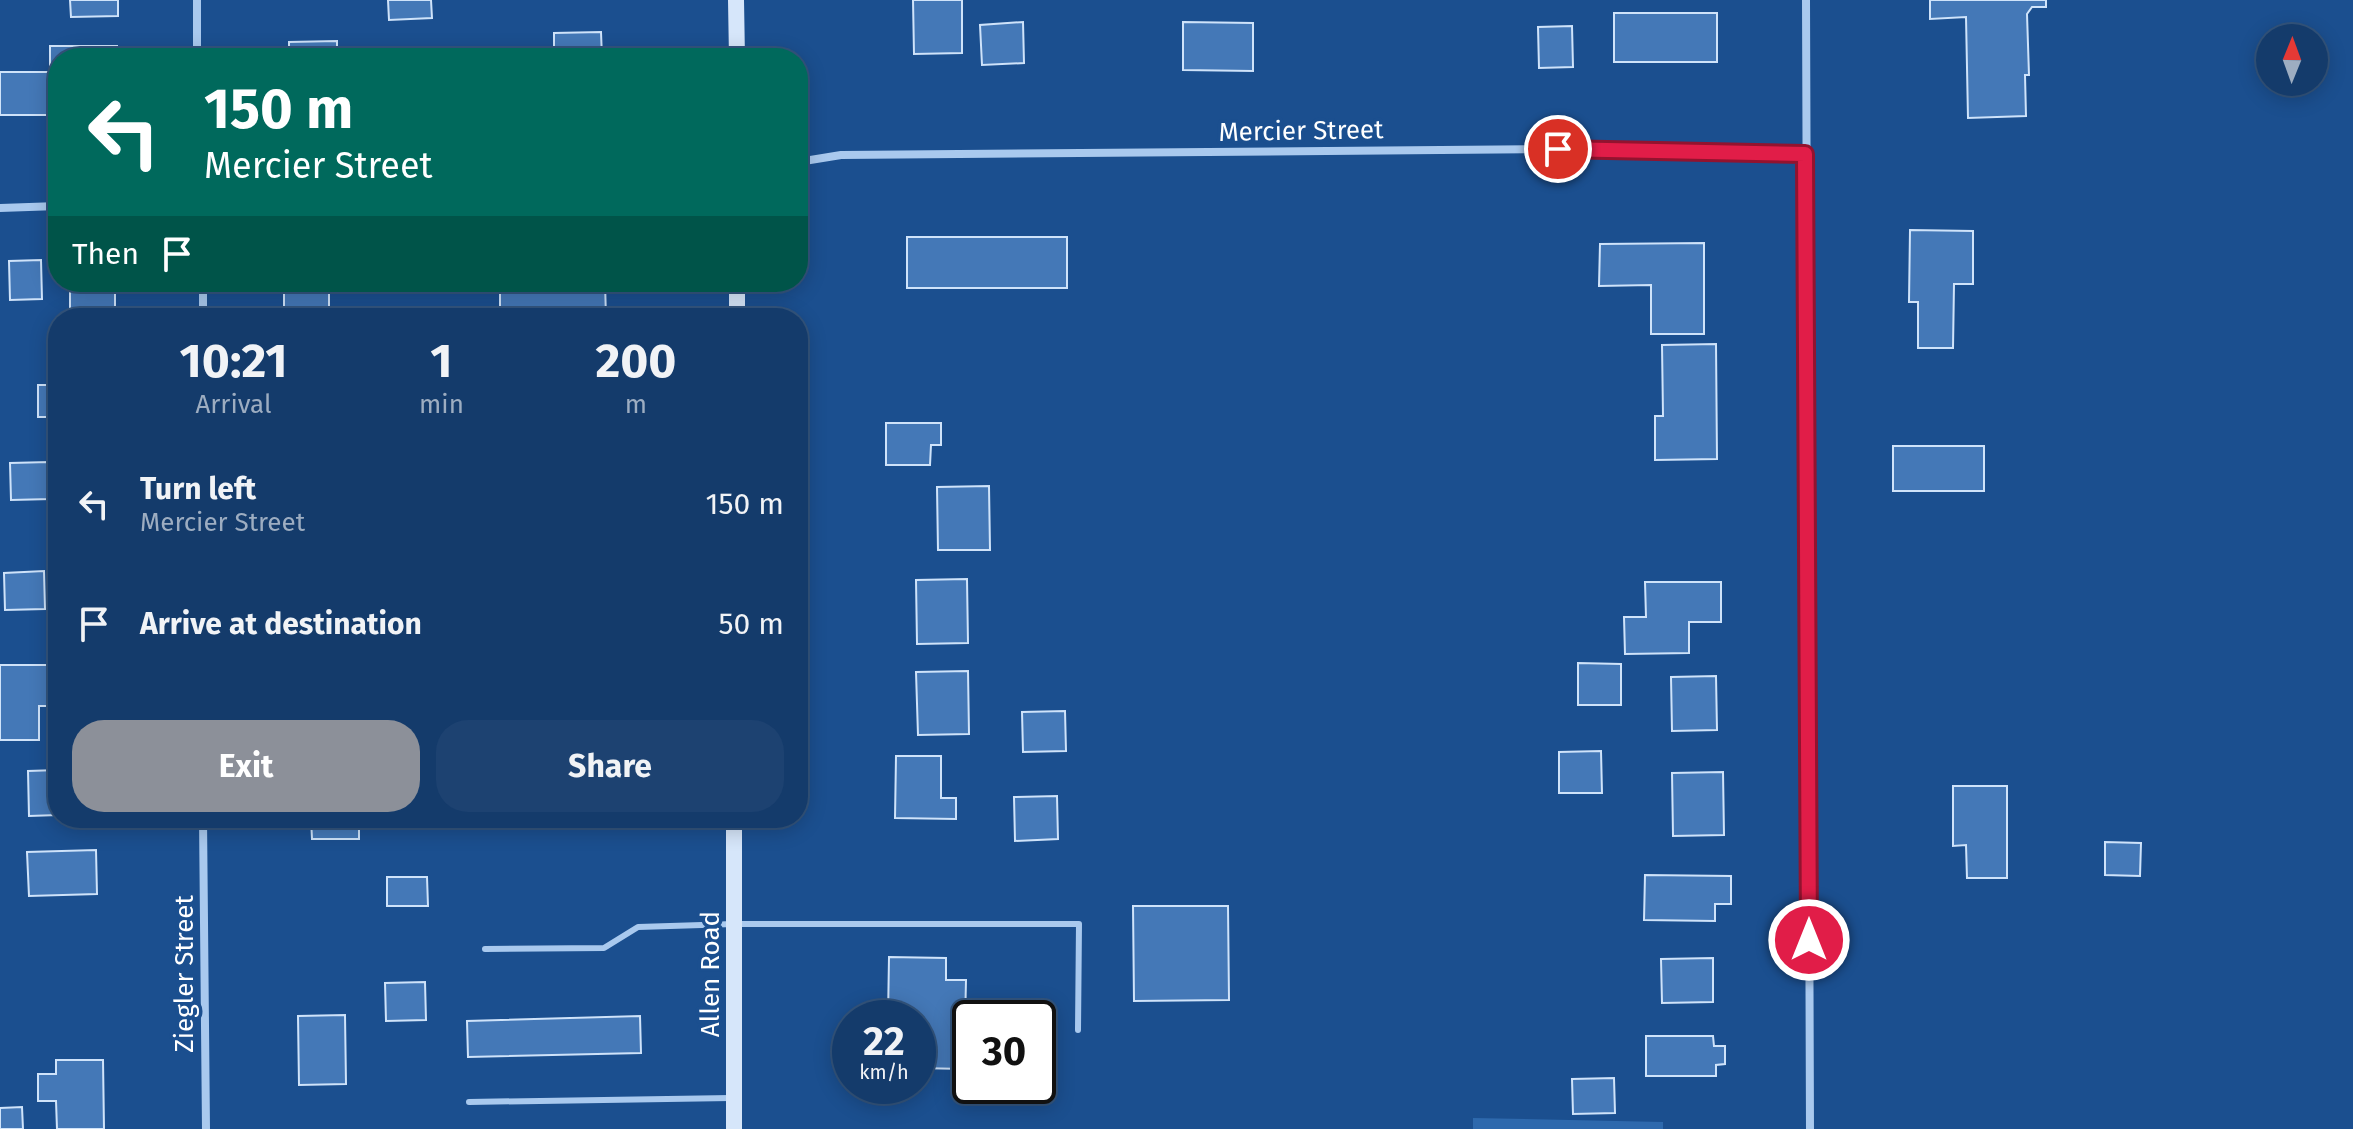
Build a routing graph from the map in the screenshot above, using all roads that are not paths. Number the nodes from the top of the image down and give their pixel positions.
1 (197, 0) edge
2 (736, 0) edge
3 (1806, 0) edge
4 (197, 48) edge
5 (737, 48) edge
6 (1805, 154) junction
7 (808, 160) edge
8 (48, 206) edge
9 (0, 208) edge
10 (203, 828) edge
11 (734, 828) edge
12 (734, 924) junction
13 (485, 949) dead end
14 (1078, 1030) dead end
15 (734, 1098) junction
16 (469, 1102) dead end
17 (206, 1129) edge
18 (734, 1129) edge
19 (1810, 1129) edge

1 - 4 street
2 - 5 main road
3 - 6 street
6 - 7 street, Mercier Street
6 - 19 street
8 - 9 street
10 - 17 street, Ziegler Street
11 - 12 main road, Allen Road
12 - 13 lane
12 - 14 lane
12 - 15 main road, Allen Road
15 - 16 lane
15 - 18 main road, Allen Road

